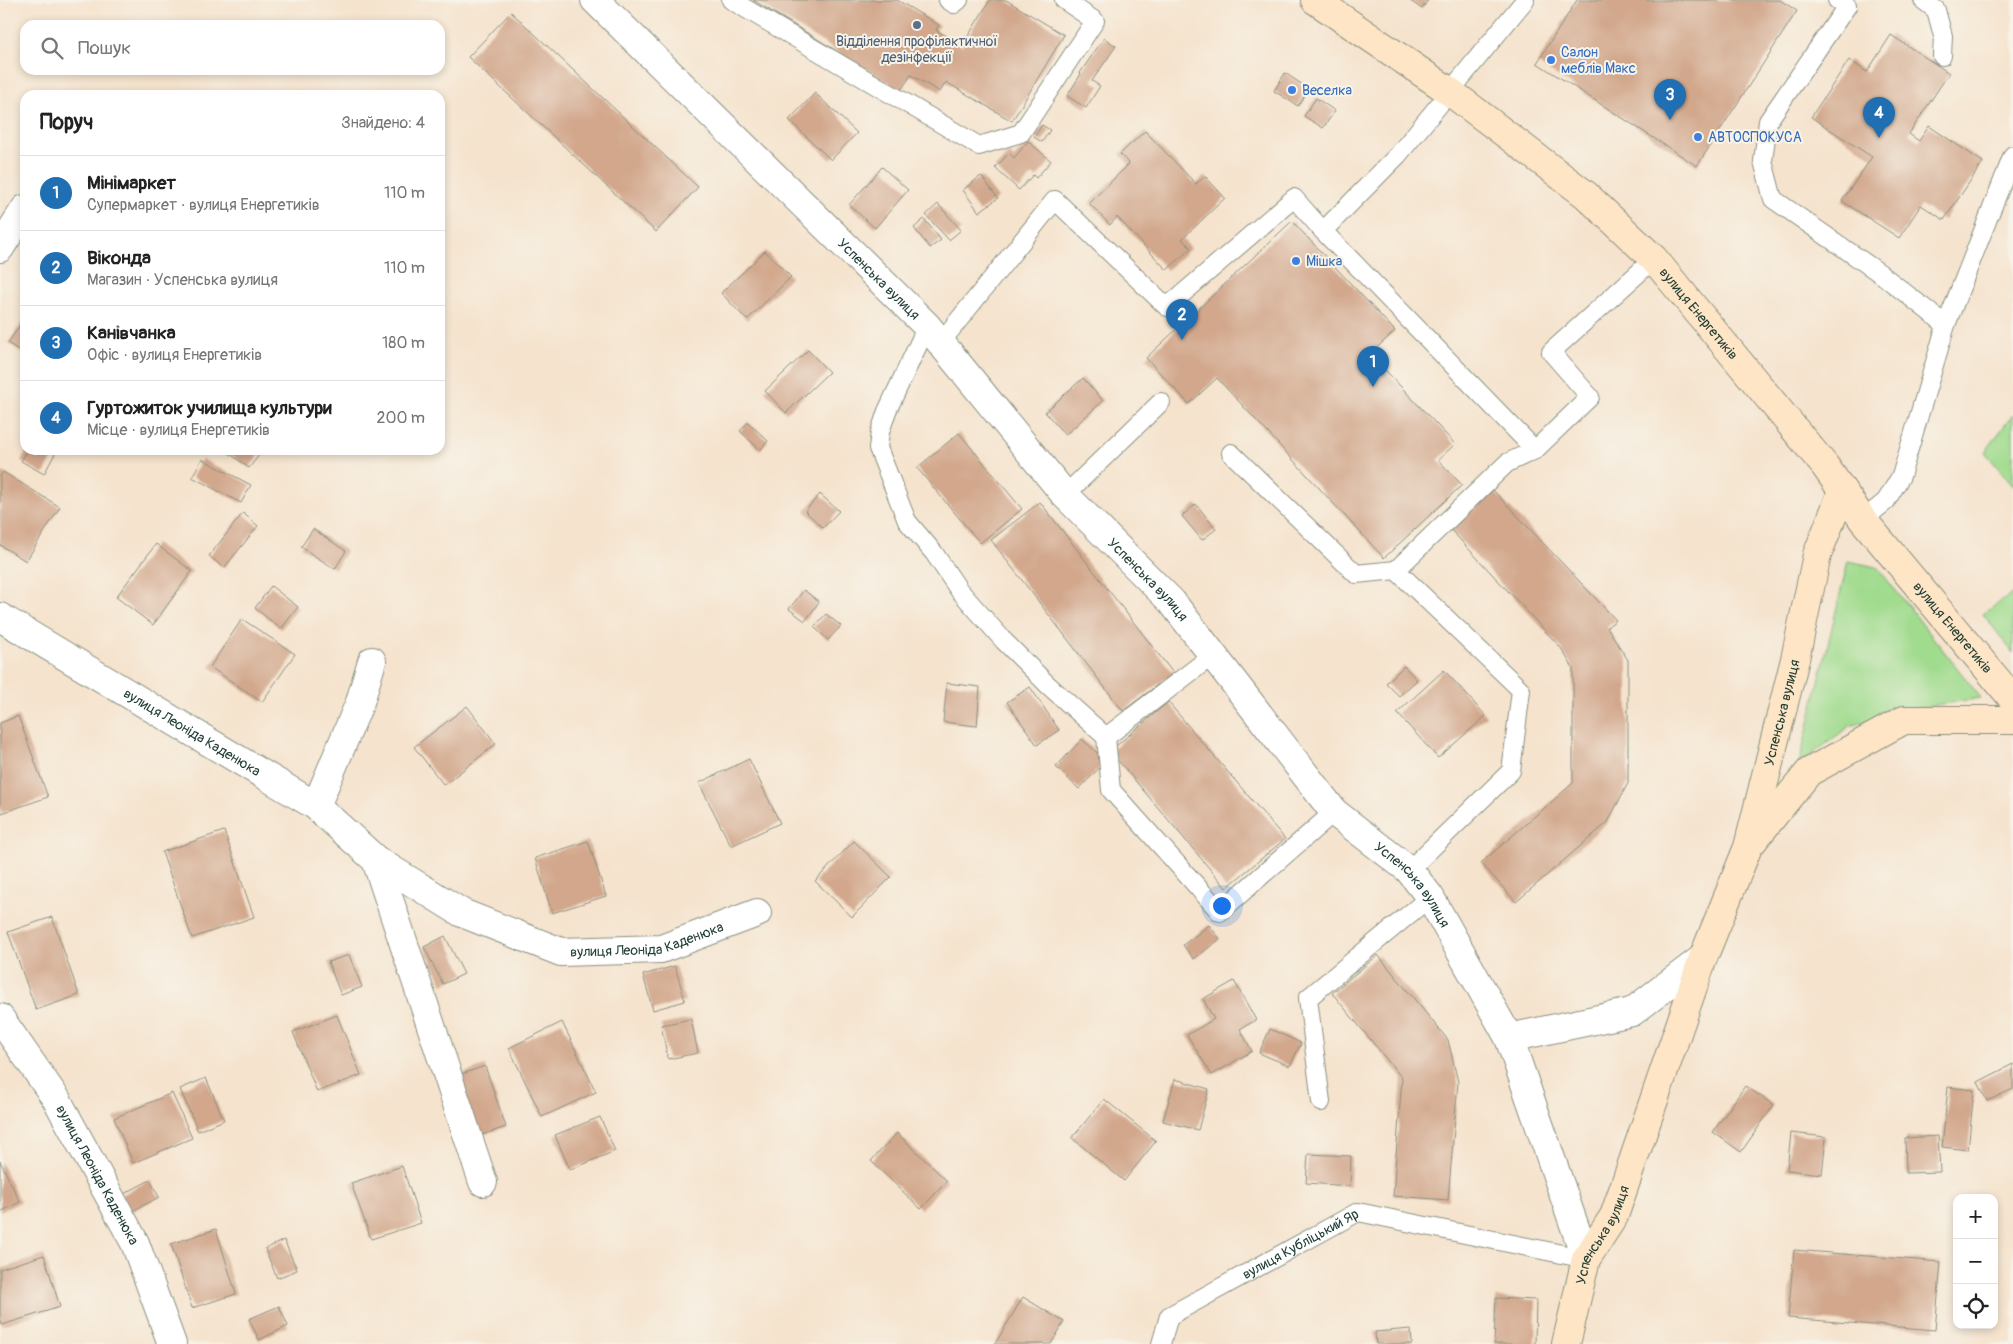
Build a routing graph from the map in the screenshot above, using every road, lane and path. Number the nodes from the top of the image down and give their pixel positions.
1 (595, 0) edge
2 (732, 0) edge
3 (948, 0) edge
4 (959, 0) edge
5 (1064, 0) edge
6 (1315, 0) edge
7 (1525, 0) edge
8 (1923, 0) edge
9 (1845, 2) edge
10 (1942, 56) dead end
11 (1449, 92) junction
12 (2013, 155) edge
13 (20, 217) edge
14 (1323, 231) junction
15 (0, 248) edge
16 (1654, 259) junction
17 (1946, 325) junction
18 (934, 334) junction
19 (1161, 402) dead end
20 (1536, 450) junction
21 (1231, 453) dead end
22 (1842, 492) junction
23 (1065, 495) junction
24 (1863, 520) junction
25 (1396, 570) junction
26 (0, 617) edge
27 (1213, 655) junction
28 (372, 661) dead end
29 (2013, 698) edge
30 (2013, 720) edge
31 (1106, 737) junction
32 (316, 806) junction
33 (1334, 812) junction
34 (1748, 847) junction
35 (376, 860) junction
36 (1409, 870) junction
37 (1430, 897) junction
38 (757, 913) dead end
39 (1703, 958) junction
40 (0, 1018) edge
41 (1509, 1038) junction
42 (1321, 1102) dead end
43 (483, 1182) dead end
44 (1586, 1259) junction
45 (172, 1344) edge
46 (1161, 1344) edge
47 (1566, 1344) edge

1 - 18 street, Успенська вулиця
2 - 5 lane
3 - 4 lane
6 - 11 street, вулиця Енергетиків
7 - 11 lane
8 - 10 lane
9 - 17 lane
11 - 14 lane
11 - 16 street, вулиця Енергетиків
12 - 17 lane
13 - 15 street
14 - 18 lane
14 - 20 lane
16 - 20 lane
16 - 22 street, вулиця Енергетиків
17 - 24 lane
18 - 23 street, Успенська вулиця
18 - 31 lane
19 - 23 lane
20 - 25 lane
21 - 25 lane
22 - 24 street, вулиця Енергетиків
22 - 34 street, Успенська вулиця
23 - 27 street, Успенська вулиця
24 - 29 street, вулиця Енергетиків
25 - 36 lane
26 - 32 street, вулиця Леоніда Каденюка
27 - 31 lane
27 - 33 street, Успенська вулиця
28 - 32 street
30 - 34 street
31 - 33 lane
32 - 35 street, вулиця Леоніда Каденюка
33 - 36 street, Успенська вулиця
34 - 39 street, Успенська вулиця
35 - 38 street, вулиця Леоніда Каденюка
35 - 43 street, вулиця Леоніда Каденюка
36 - 37 street, Успенська вулиця
37 - 41 street, Успенська вулиця
37 - 42 lane
39 - 41 street
39 - 44 street, Успенська вулиця
40 - 45 street, вулиця Леоніда Каденюка
41 - 44 street, Успенська вулиця
44 - 46 lane, вулиця Кубліцький Яр
44 - 47 street, Успенська вулиця

